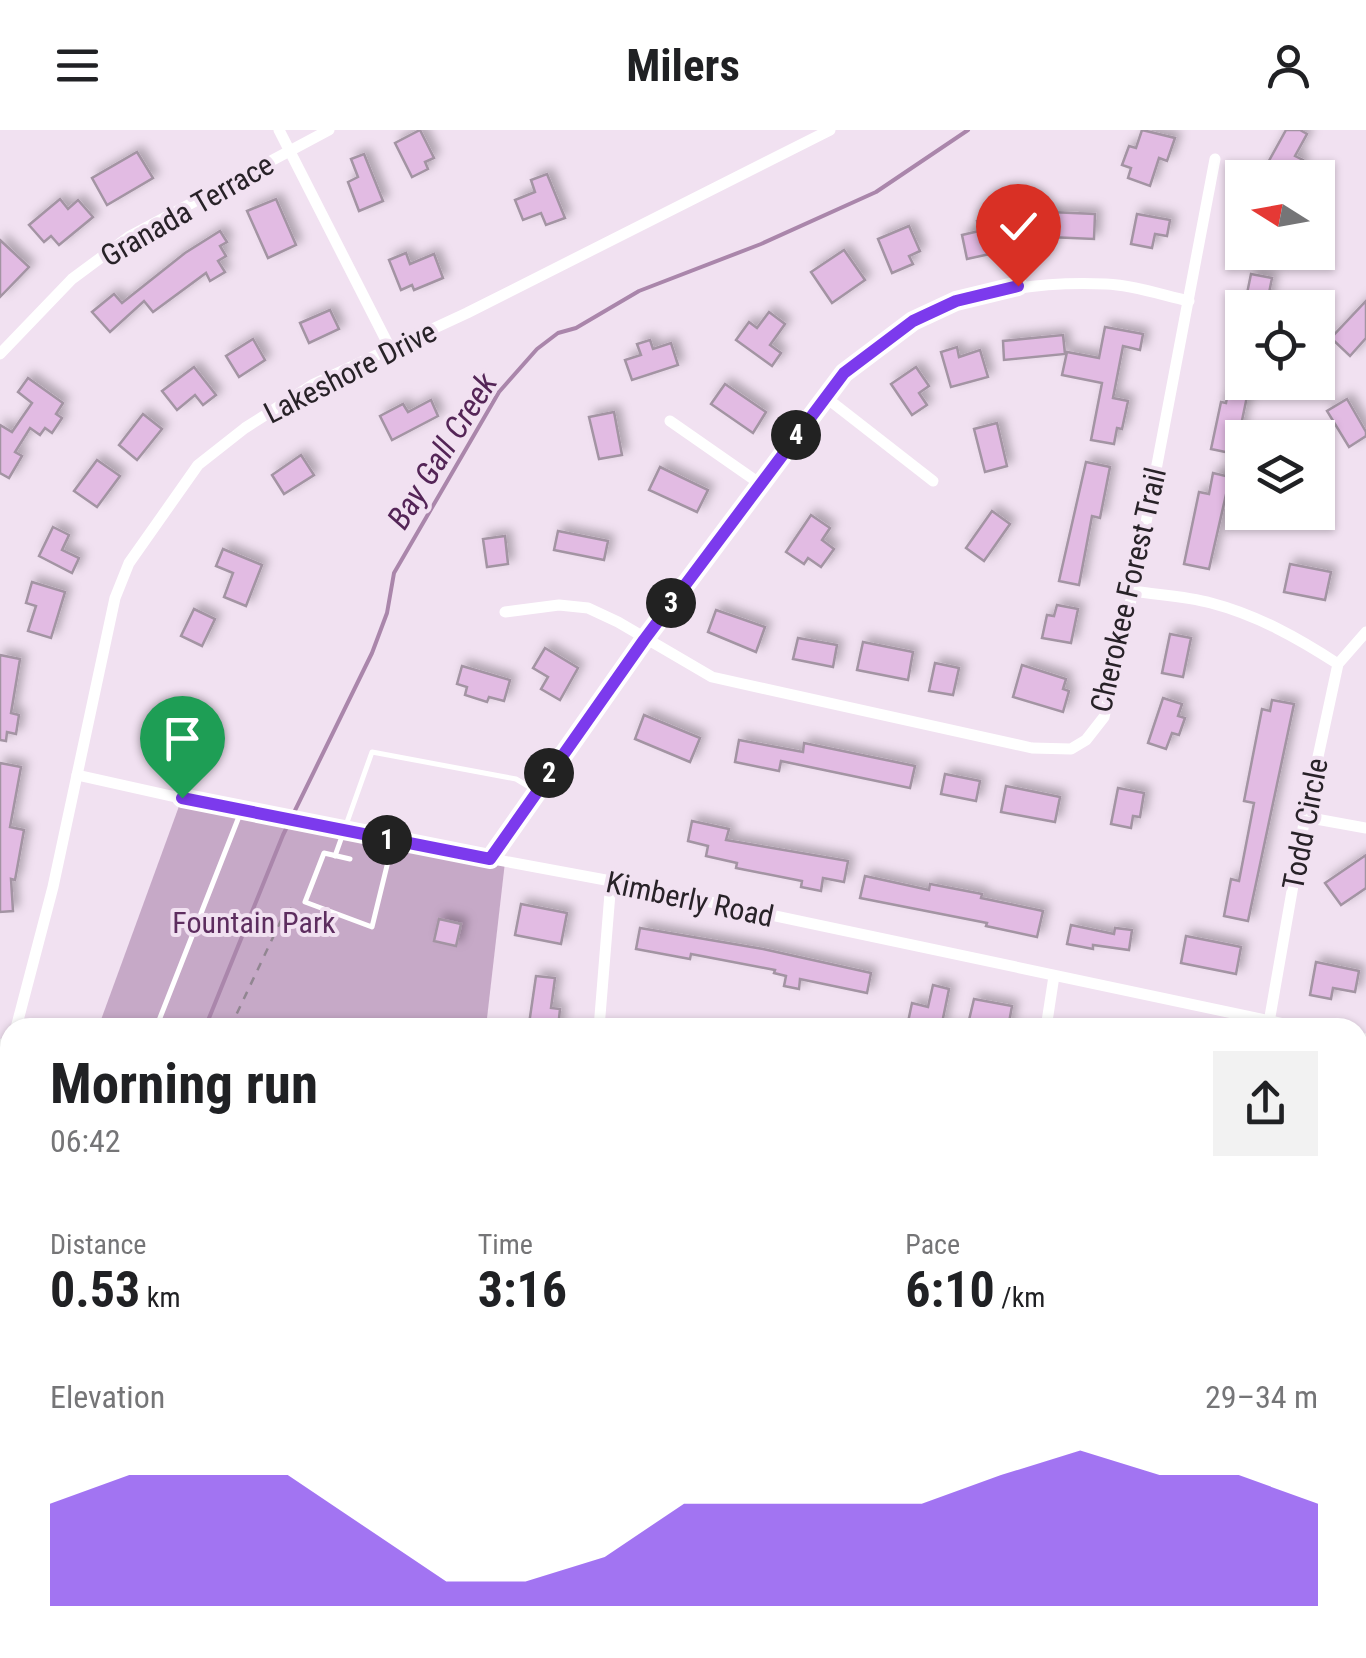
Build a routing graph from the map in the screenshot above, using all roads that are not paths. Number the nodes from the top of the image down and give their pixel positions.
1 (279, 130) edge
2 (329, 130) edge
3 (830, 130) edge
4 (290, 152) junction
5 (1215, 159) dead end
6 (1189, 301) junction
7 (391, 350) junction
8 (0, 354) edge
9 (824, 396) junction
10 (670, 421) dead end
11 (934, 481) dead end
12 (759, 483) junction
13 (1133, 591) junction
14 (505, 612) dead end
15 (1366, 632) edge
16 (644, 640) junction
17 (1338, 664) junction
18 (77, 775) junction
19 (536, 791) junction
20 (241, 812) junction
21 (1305, 817) junction
22 (1366, 828) edge
23 (342, 832) junction
24 (393, 841) junction
25 (336, 856) junction
26 (350, 859) dead end
27 (490, 859) junction
28 (610, 882) junction
29 (1054, 976) junction
30 (19, 1018) edge
31 (160, 1018) edge
32 (600, 1018) edge
33 (1048, 1018) edge
34 (1246, 1018) edge
35 (1270, 1018) edge

1 - 4 street, Granada Terrace
2 - 4 street, Granada Terrace
3 - 7 street, Lakeshore Drive
4 - 7 street, Granada Terrace
4 - 8 street, Granada Terrace
5 - 6 street, Cherokee Forest Trail
6 - 9 street
6 - 13 street, Cherokee Forest Trail
7 - 18 street, Lakeshore Drive
9 - 11 street
9 - 12 street
10 - 12 street
12 - 16 street
13 - 16 street, Cherokee Forest Trail
13 - 17 street
14 - 16 street
15 - 17 street, Todd Circle
16 - 19 street
17 - 21 street, Todd Circle
18 - 20 street, Kimberly Road
18 - 30 street, Lakeshore Drive
19 - 23 lane
19 - 27 street
20 - 23 street, Kimberly Road
20 - 31 lane
21 - 22 street
21 - 35 street, Todd Circle
23 - 24 street, Kimberly Road
23 - 25 lane
24 - 25 lane
24 - 27 street, Kimberly Road
25 - 26 lane
27 - 28 street, Kimberly Road
28 - 29 street, Kimberly Road
28 - 32 street
29 - 33 street
29 - 34 street, Kimberly Road

